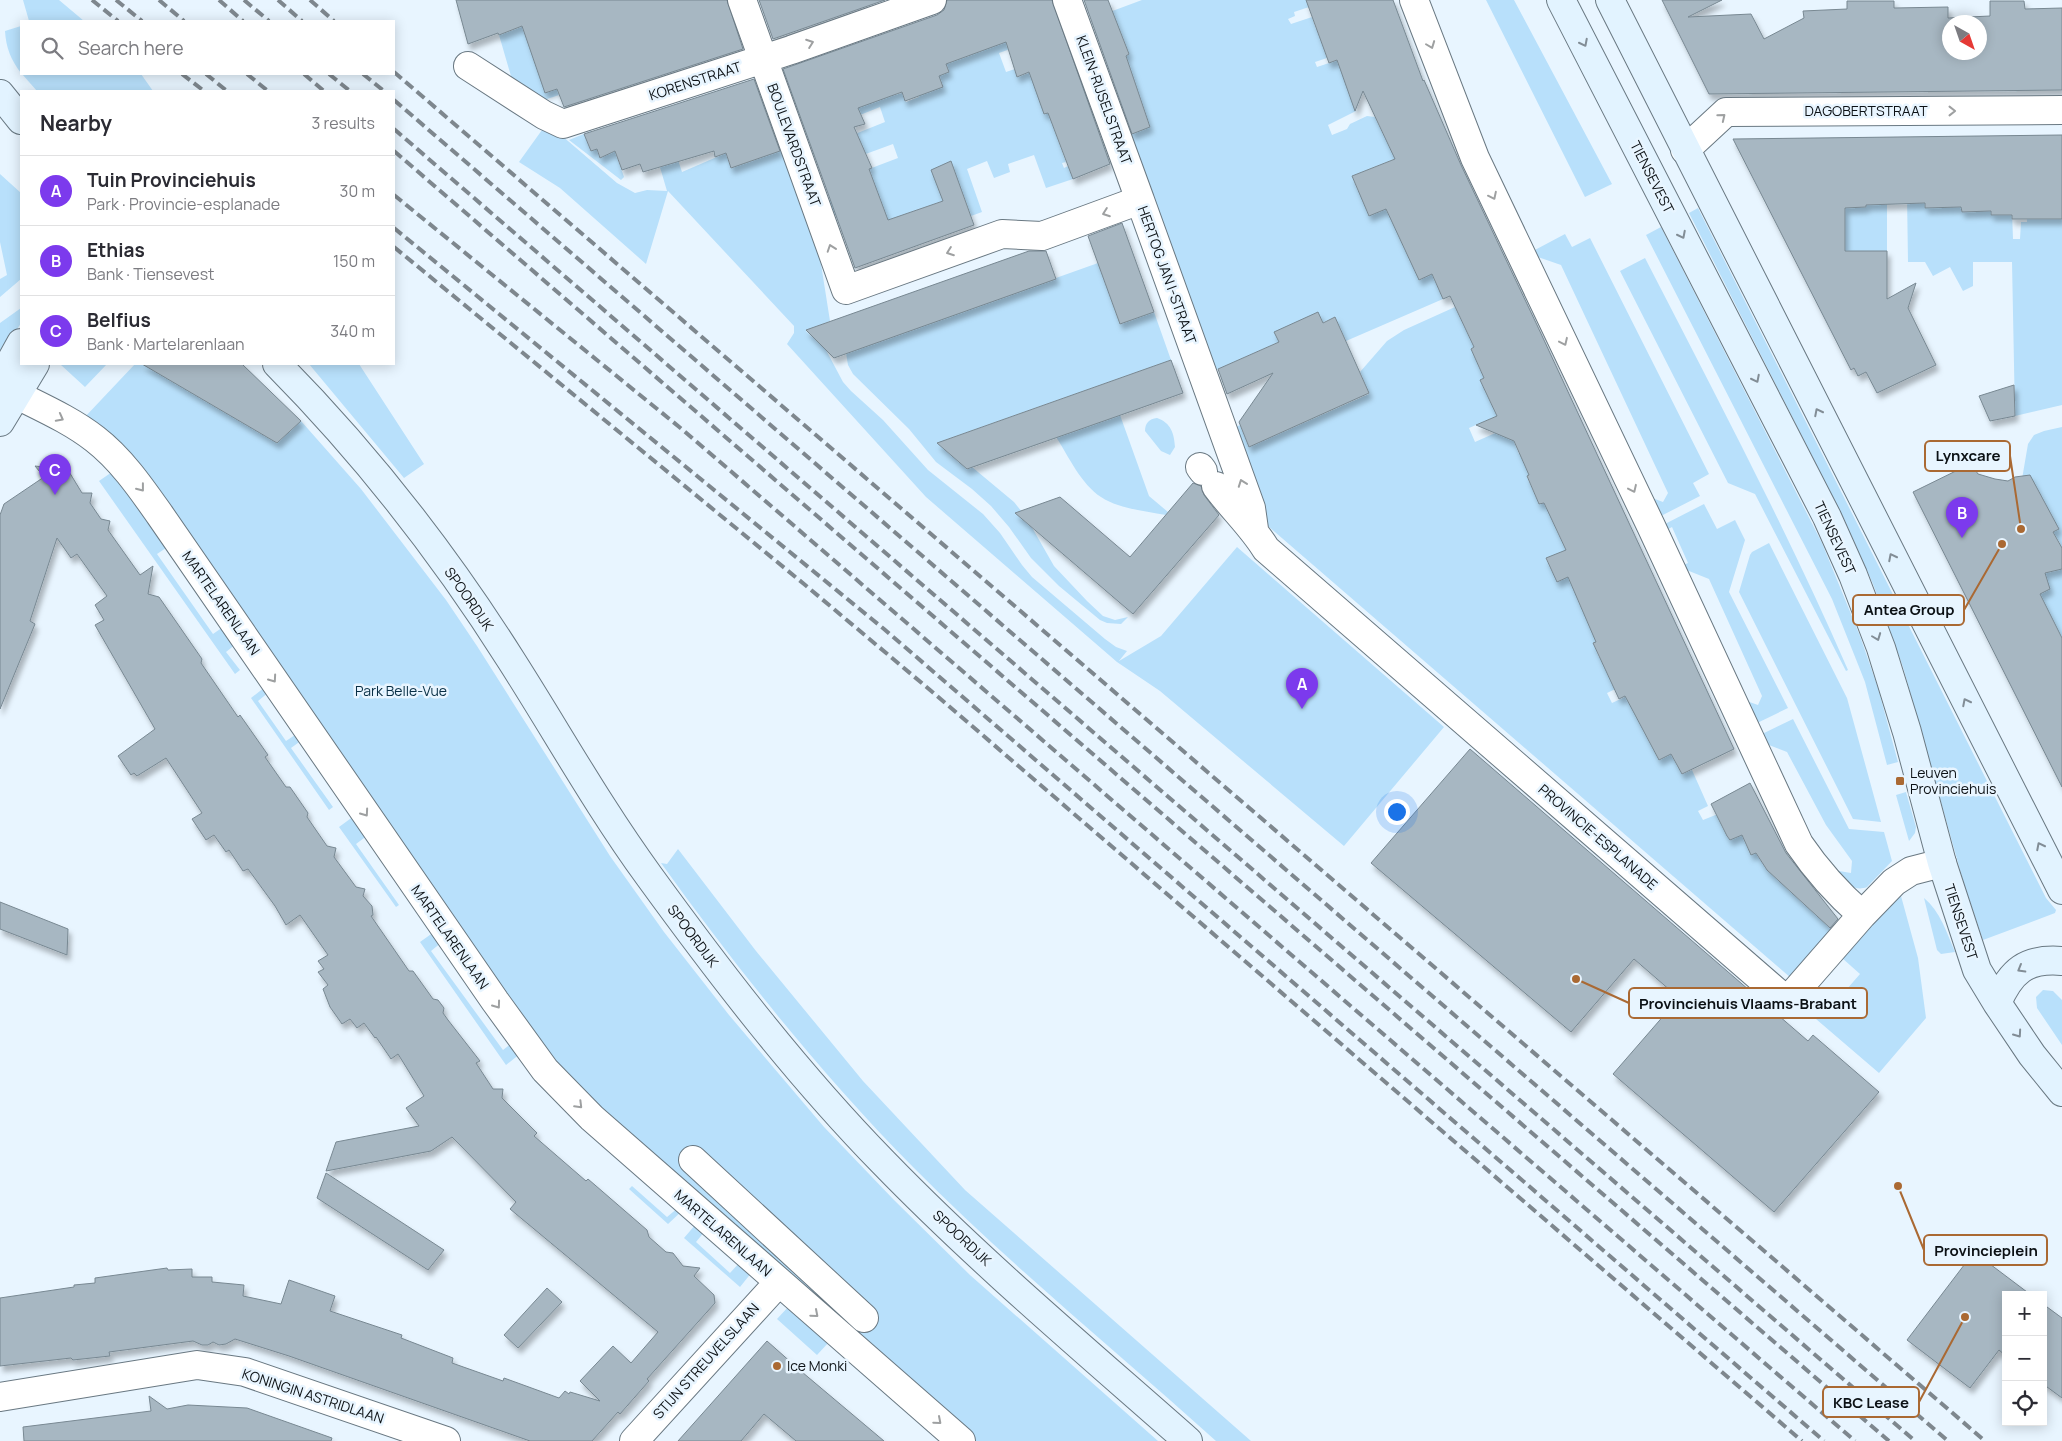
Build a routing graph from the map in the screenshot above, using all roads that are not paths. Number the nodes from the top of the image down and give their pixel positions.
1 (742, 0) edge
2 (932, 0) edge
3 (1067, 0) edge
4 (1414, 0) edge
5 (1561, 0) edge
6 (1610, 0) edge
7 (764, 58) junction
8 (468, 66) dead end
9 (0, 94) edge
10 (2062, 110) edge
11 (20, 119) edge
12 (1686, 150) junction
13 (1140, 200) junction
14 (846, 290) joint
15 (20, 346) edge
16 (34, 365) edge
17 (278, 365) edge
18 (6, 387) edge
19 (0, 422) edge
20 (1207, 475) dead end
21 (1254, 530) junction
22 (1942, 863) junction
23 (2062, 890) edge
24 (1862, 914) junction
25 (2062, 961) edge
26 (1997, 1003) junction
27 (2062, 1092) edge
28 (693, 1160) dead end
29 (788, 1271) junction
30 (864, 1318) dead end
31 (0, 1397) edge
32 (446, 1441) edge
33 (634, 1441) edge
34 (961, 1441) edge
35 (1188, 1441) edge

1 - 7 street, BOULEVARDSTRAAT
7 -> 2 street, KORENSTRAAT
3 - 13 street, KLEIN-RIJSELSTRAAT
4 -> 24 street
5 -> 22 main road, TIENSEVEST
6 - 12 main road
7 - 8 street, KORENSTRAAT
14 -> 7 street, BOULEVARDSTRAAT
9 - 11 main road
12 -> 10 street, DAGOBERTSTRAAT
23 -> 12 main road
13 -> 14 street, HERTOG JAN I-STRAAT
21 -> 13 street, HERTOG JAN I-STRAAT
15 - 18 main road
16 - 18 main road
17 - 35 main road, SPOORDIJK
18 - 19 main road
18 -> 29 street, MARTELARENLAAN
20 - 21 street
21 - 24 street, PROVINCIE-ESPLANADE
22 - 24 street, PROVINCIE-ESPLANADE
22 - 26 main road, TIENSEVEST
25 -> 26 main road
26 -> 27 main road, TIENSEVEST
28 - 29 street
29 - 30 street
29 - 33 street, STIJN STREUVELSLAAN
29 -> 34 street, MARTELARENLAAN
31 - 32 street, KONINGIN ASTRIDLAAN

